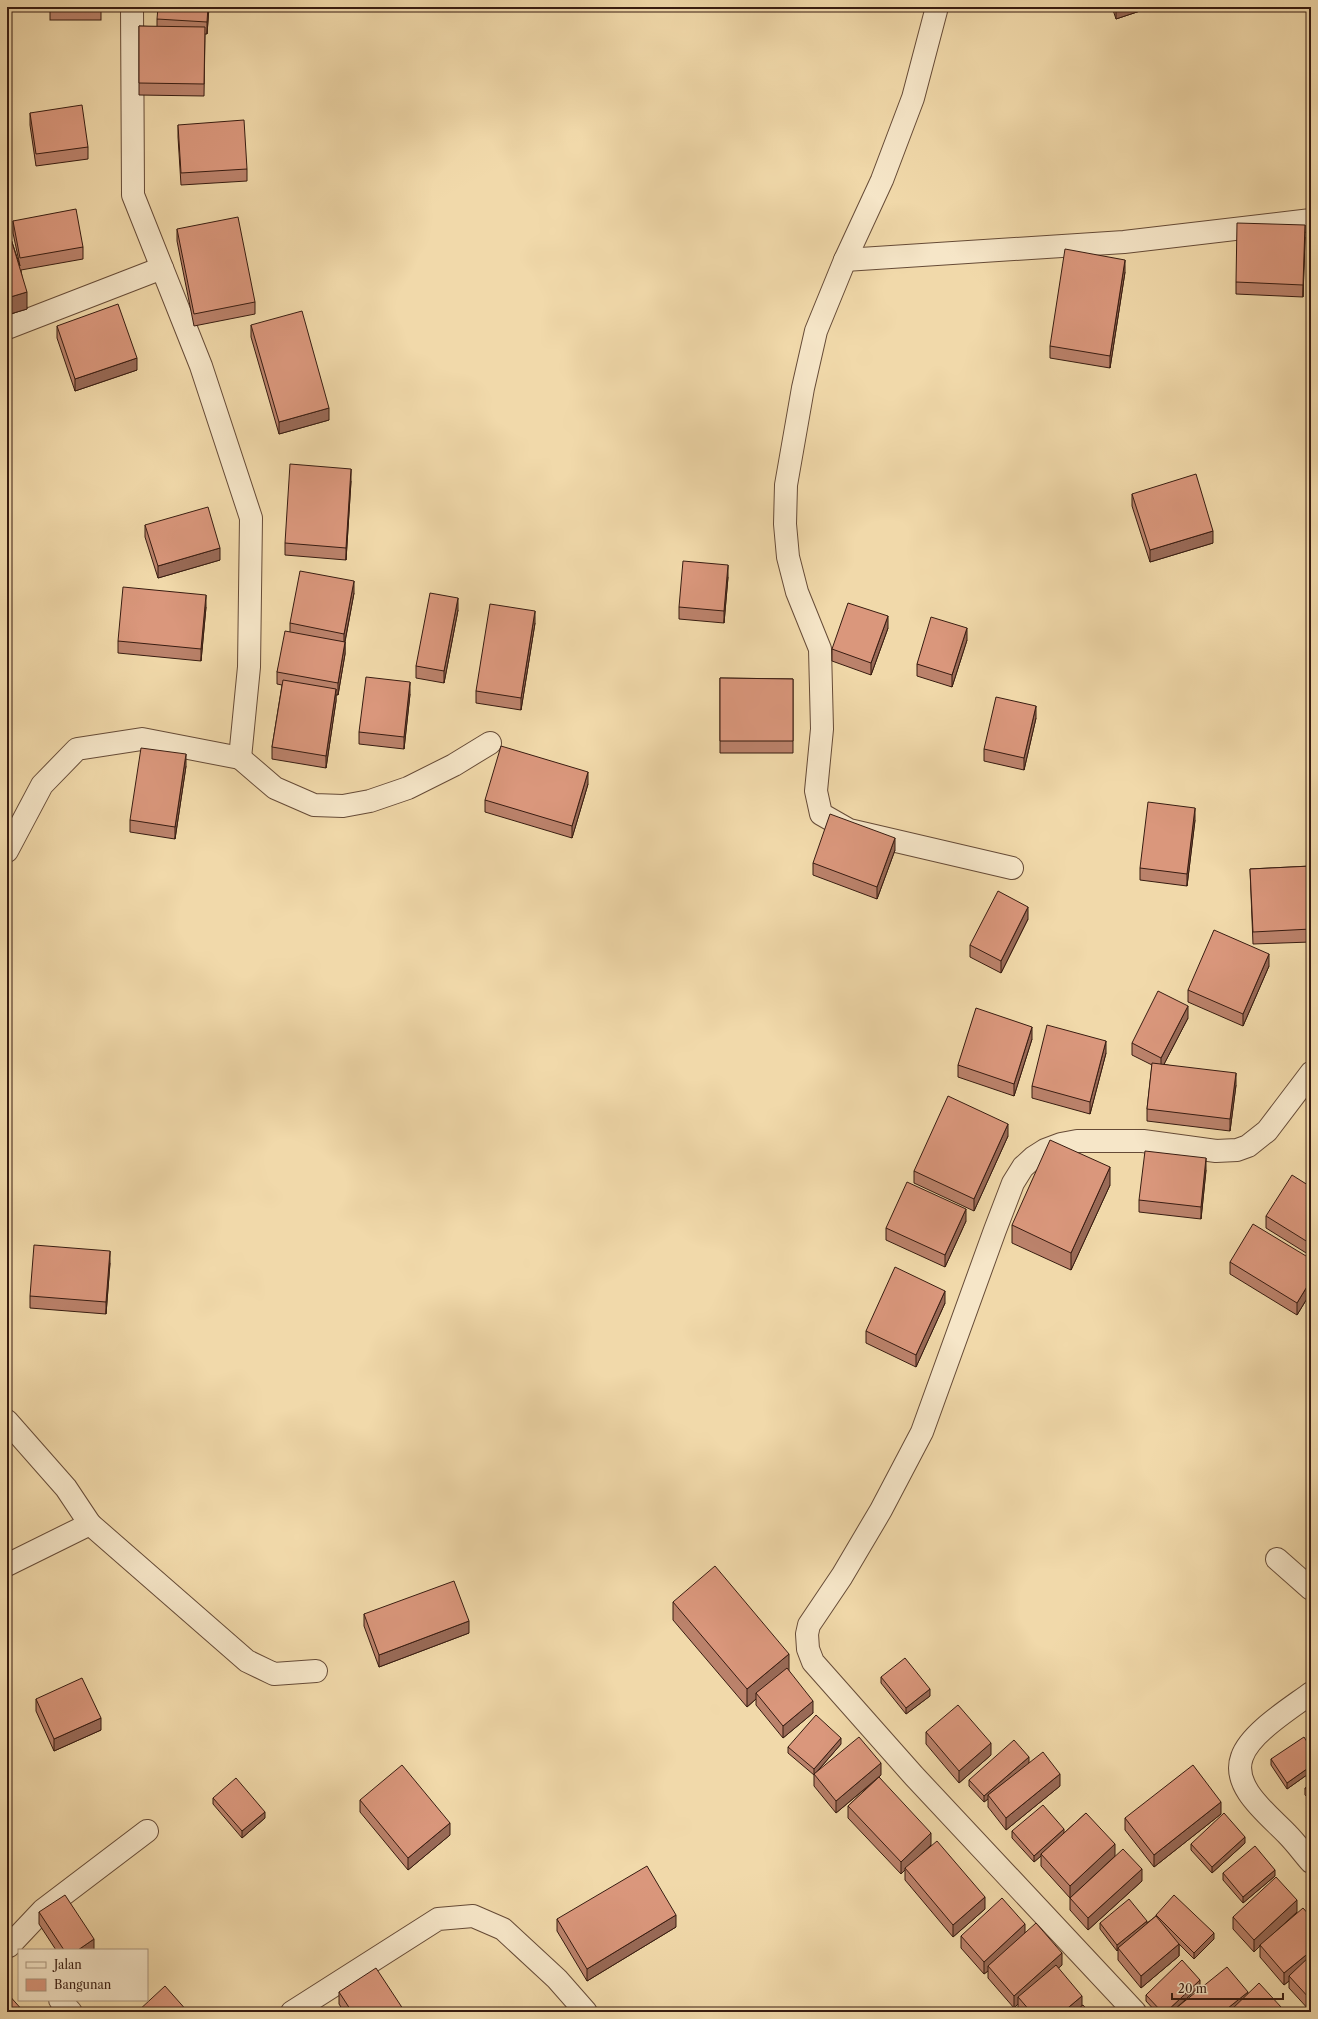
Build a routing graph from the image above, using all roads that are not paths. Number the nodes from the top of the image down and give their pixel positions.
1 (132, 7) edge
2 (937, 7) edge
3 (1311, 220) edge
4 (845, 260) junction
5 (162, 268) junction
6 (7, 328) edge
7 (490, 743) dead end
8 (240, 758) junction
9 (7, 851) edge
10 (1012, 868) dead end
11 (1311, 1073) edge
12 (7, 1421) edge
13 (90, 1524) junction
14 (1277, 1559) dead end
15 (7, 1565) edge
16 (1311, 1589) edge
17 (316, 1671) dead end
18 (1311, 1694) edge
19 (147, 1831) dead end
20 (1311, 1862) edge
21 (12, 1949) edge
22 (61, 2001) edge
23 (71, 2012) edge
24 (292, 2012) edge
25 (586, 2012) edge
26 (1135, 2012) edge

1 - 5 street
2 - 4 street
3 - 4 street
4 - 10 street
5 - 6 street
5 - 8 street
7 - 8 street
8 - 9 street
11 - 26 street
12 - 13 street
13 - 15 street
13 - 17 street
14 - 16 street
18 - 20 street
19 - 21 street
22 - 23 street
24 - 25 street

